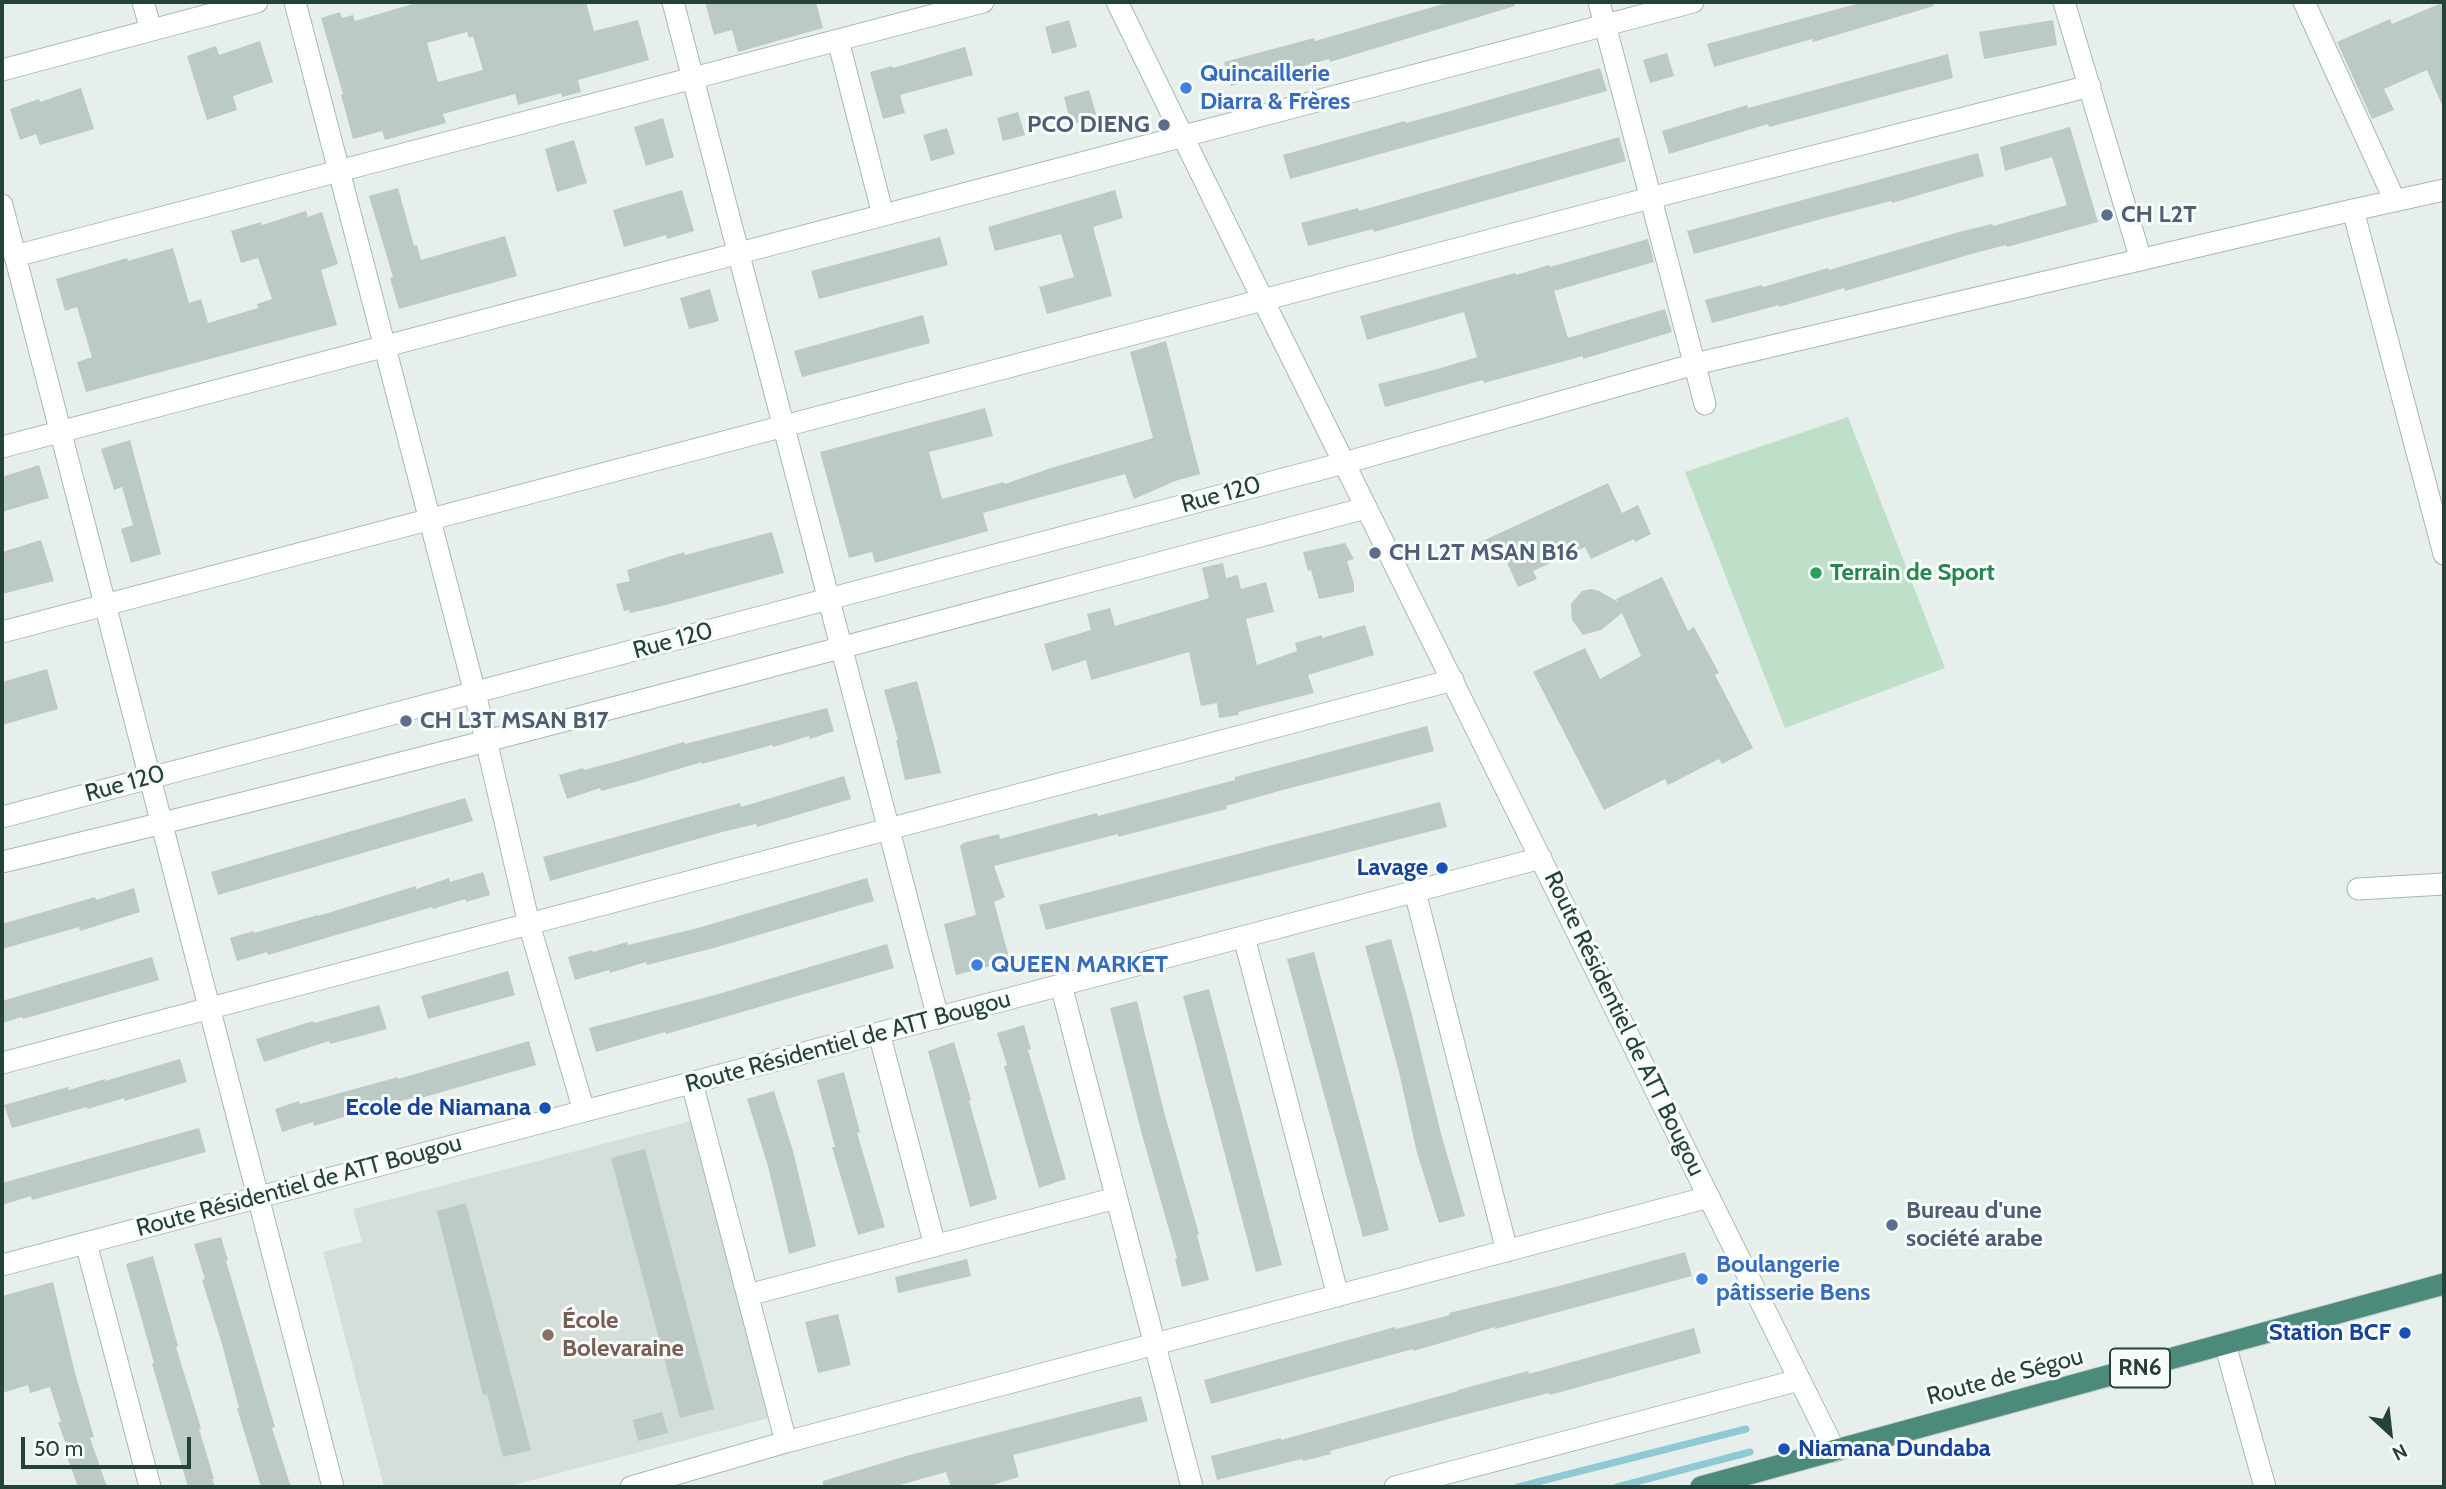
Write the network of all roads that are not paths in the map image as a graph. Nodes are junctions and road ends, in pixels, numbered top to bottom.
1 (143, 2) edge
2 (257, 2) edge
3 (295, 2) edge
4 (673, 2) edge
5 (983, 2) edge
6 (1117, 2) edge
7 (1598, 2) edge
8 (1693, 2) edge
9 (2064, 2) edge
10 (2304, 2) edge
11 (1605, 25) junction
12 (151, 30) junction
13 (838, 40) junction
14 (2, 70) edge
15 (693, 79) junction
16 (2091, 86) junction
17 (1182, 136) junction
18 (339, 172) junction
19 (2444, 190) edge
20 (1650, 198) junction
21 (2395, 201) junction
22 (2, 205) edge
23 (2353, 210) junction
24 (883, 215) junction
25 (738, 253) junction
26 (15, 256) junction
27 (2141, 260) junction
28 (1263, 300) junction
29 (385, 347) junction
30 (1695, 364) junction
31 (1705, 404) dead end
32 (783, 427) junction
33 (60, 431) junction
34 (2, 447) edge
35 (1344, 463) junction
36 (1366, 508) junction
37 (429, 520) junction
38 (2443, 545) edge
39 (829, 599) junction
40 (104, 604) junction
41 (2, 632) edge
42 (842, 646) junction
43 (1453, 680) junction
44 (475, 693) junction
45 (485, 740) junction
46 (150, 777) junction
47 (2, 817) edge
48 (163, 824) junction
49 (889, 829) junction
50 (1541, 858) junction
51 (2, 862) edge
52 (2444, 884) edge
53 (2358, 889) dead end
54 (1415, 892) junction
55 (528, 923) junction
56 (1244, 937) junction
57 (1061, 985) junction
58 (209, 1007) junction
59 (938, 1018) junction
60 (879, 1033) junction
61 (2, 1063) edge
62 (692, 1083) junction
63 (584, 1111) junction
64 (258, 1196) junction
65 (1709, 1197) junction
66 (1116, 1198) junction
67 (86, 1242) junction
68 (935, 1245) junction
69 (1507, 1251) junction
70 (2, 1265) edge
71 (2444, 1284) edge
72 (748, 1295) junction
73 (1338, 1296) junction
74 (1155, 1344) junction
75 (2225, 1345) junction
76 (1799, 1380) junction
77 (786, 1442) junction
78 (1835, 1451) junction
79 (150, 1487) edge
80 (333, 1487) edge
81 (631, 1487) edge
82 (1192, 1487) edge
83 (1395, 1487) edge
84 (1701, 1487) edge
85 (2264, 1487) edge

1 - 12 street
2 - 12 street
3 - 18 street
4 - 15 street
5 - 13 street
6 - 17 street
7 - 11 street
8 - 11 street
9 - 16 street
10 - 21 street
11 - 17 street
11 - 20 street
12 - 14 street
13 - 15 street
13 - 24 street
15 - 18 street
15 - 25 street
16 - 20 street
16 - 27 street
17 - 24 street
17 - 28 street
18 - 26 street
18 - 29 street
19 - 21 street, Rue 120
20 - 28 street
20 - 30 street
21 - 23 street, Rue 120
22 - 26 street
23 - 27 street, Rue 120
23 - 38 street
24 - 25 street
25 - 29 street
25 - 32 street
26 - 33 street
27 - 30 street, Rue 120
28 - 32 street
28 - 35 street
29 - 33 street
29 - 37 street
30 - 31 street
30 - 35 street, Rue 120
32 - 37 street
32 - 39 street
33 - 34 street
33 - 40 street
35 - 36 street
35 - 39 street, Rue 120
36 - 42 street
36 - 43 street
37 - 40 street
37 - 44 street
39 - 42 street
39 - 44 street, Rue 120
40 - 41 street
40 - 46 street
42 - 45 street
42 - 49 street
43 - 49 street
43 - 50 street
44 - 45 street
44 - 46 street, Rue 120
45 - 48 street
45 - 55 street
46 - 47 street, Rue 120
46 - 48 street
48 - 51 street
48 - 58 street
49 - 55 street
49 - 59 street
50 - 54 street, Route Résidentiel de ATT Bougou
50 - 65 street, Route Résidentiel de ATT Bougou
52 - 53 street
54 - 56 street, Route Résidentiel de ATT Bougou
54 - 69 street
55 - 58 street
55 - 63 street
56 - 57 street, Route Résidentiel de ATT Bougou
56 - 73 street
57 - 59 street, Route Résidentiel de ATT Bougou
57 - 66 street
58 - 61 street
58 - 64 street
59 - 60 street, Route Résidentiel de ATT Bougou
60 - 62 street, Route Résidentiel de ATT Bougou
60 - 68 street
62 - 63 street, Route Résidentiel de ATT Bougou
62 - 72 street
63 - 64 street, Route Résidentiel de ATT Bougou
64 - 67 street, Route Résidentiel de ATT Bougou
64 - 80 street
65 - 69 street
65 - 76 street, Route Résidentiel de ATT Bougou
66 - 68 street
66 - 74 street
67 - 70 street, Route Résidentiel de ATT Bougou
67 - 79 street
68 - 72 street
69 - 73 street
71 - 75 highway, Route de Ségou / RN6
72 - 77 street
73 - 74 street
74 - 77 street
74 - 82 street
75 - 78 highway, Route de Ségou / RN6
75 - 85 street
76 - 78 street, Route Résidentiel de ATT Bougou
76 - 83 street
77 - 81 street
78 - 84 highway, Route de Ségou / RN6

